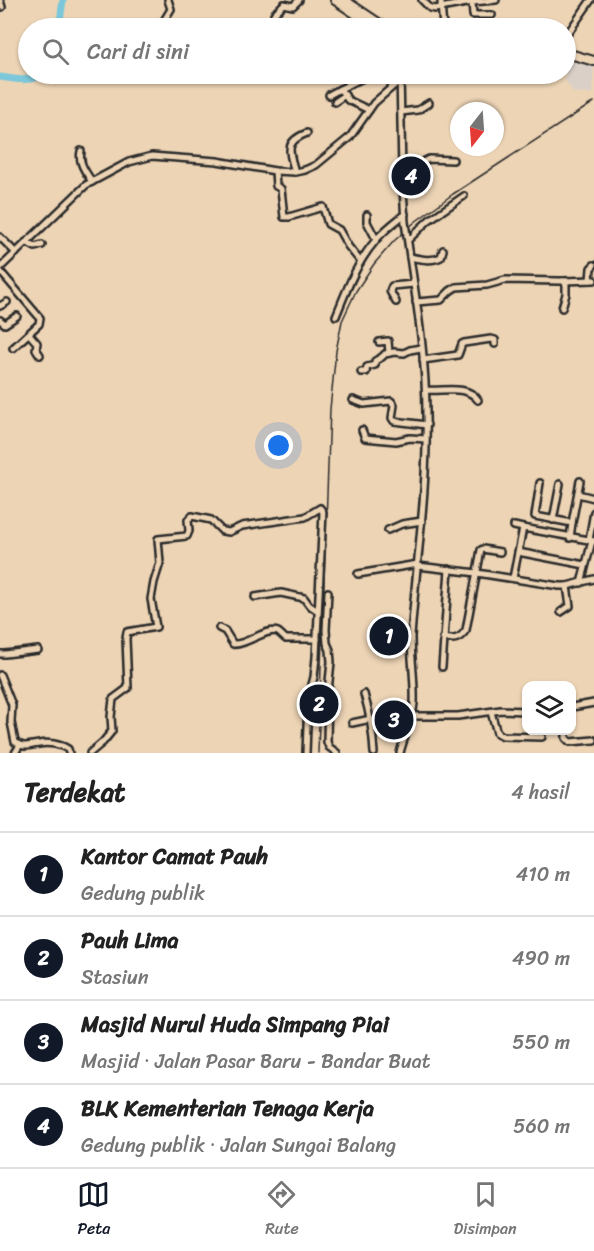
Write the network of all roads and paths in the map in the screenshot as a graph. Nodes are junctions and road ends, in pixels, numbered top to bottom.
1 (168, 0) edge
2 (299, 0) edge
3 (335, 0) edge
4 (344, 0) edge
5 (422, 0) edge
6 (496, 0) edge
7 (591, 0) edge
8 (472, 1) edge
9 (442, 6) junction
10 (274, 14) dead end
11 (492, 15) dead end
12 (166, 18) edge
13 (362, 18) edge
14 (371, 18) edge
15 (443, 18) edge
16 (576, 22) edge
17 (576, 53) edge
18 (576, 55) edge
19 (594, 56) edge
20 (594, 61) edge
21 (350, 84) edge
22 (392, 84) edge
23 (400, 84) edge
24 (340, 89) junction
25 (329, 95) dead end
26 (345, 95) junction
27 (335, 102) dead end
28 (429, 103) dead end
29 (369, 110) junction
30 (401, 112) junction
31 (307, 133) dead end
32 (81, 151) dead end
33 (453, 160) dead end
34 (275, 171) junction
35 (295, 171) junction
36 (402, 172) junction
37 (92, 182) junction
38 (464, 196) dead end
39 (405, 214) junction
40 (367, 215) dead end
41 (0, 237) edge
42 (407, 238) junction
43 (376, 239) junction
44 (26, 242) junction
45 (42, 245) dead end
46 (443, 250) dead end
47 (16, 253) junction
48 (410, 257) junction
49 (360, 261) junction
50 (594, 265) edge
51 (0, 269) edge
52 (592, 280) edge
53 (563, 281) junction
54 (414, 284) junction
55 (7, 302) dead end
56 (396, 302) dead end
57 (416, 302) junction
58 (0, 306) edge
59 (562, 308) dead end
60 (17, 316) dead end
61 (336, 316) dead end
62 (0, 320) edge
63 (29, 334) junction
64 (379, 342) dead end
65 (495, 344) dead end
66 (13, 348) dead end
67 (421, 348) junction
68 (389, 352) junction
69 (40, 355) dead end
70 (423, 360) junction
71 (361, 372) dead end
72 (426, 390) junction
73 (353, 400) dead end
74 (478, 400) dead end
75 (426, 425) junction
76 (362, 430) dead end
77 (426, 439) junction
78 (580, 482) dead end
79 (540, 483) dead end
80 (560, 484) dead end
81 (578, 494) junction
82 (594, 498) edge
83 (594, 512) edge
84 (535, 516) junction
85 (553, 520) junction
86 (422, 521) junction
87 (572, 524) junction
88 (514, 526) dead end
89 (523, 528) junction
90 (532, 529) junction
91 (388, 530) dead end
92 (570, 538) junction
93 (592, 541) edge
94 (500, 552) dead end
95 (518, 552) junction
96 (418, 565) junction
97 (585, 565) junction
98 (449, 569) junction
99 (477, 573) junction
100 (357, 574) dead end
101 (513, 578) junction
102 (594, 579) edge
103 (581, 583) junction
104 (567, 586) junction
105 (328, 592) dead end
106 (255, 597) dead end
107 (318, 611) junction
108 (561, 612) dead end
109 (219, 628) dead end
110 (444, 638) junction
111 (317, 639) junction
112 (38, 650) dead end
113 (0, 654) edge
114 (442, 667) dead end
115 (0, 675) edge
116 (364, 694) dead end
117 (594, 704) edge
118 (576, 706) edge
119 (522, 711) edge
120 (491, 712) junction
121 (412, 716) junction
122 (371, 719) junction
123 (352, 723) dead end
124 (567, 735) edge
125 (542, 737) dead end
126 (594, 740) edge
127 (20, 745) junction
128 (15, 753) edge
129 (69, 753) edge
130 (90, 753) edge
131 (306, 753) edge
132 (337, 753) edge
133 (374, 753) edge
134 (400, 753) edge

1 - 12 street
2 - 10 street
3 - 13 highway
4 - 14 highway
5 - 9 street
6 - 8 street
7 - 16 street
8 - 9 street
8 - 11 street
9 - 15 street
17 - 19 highway
18 - 20 highway
21 - 24 street
22 - 29 street
23 - 30 street
24 - 25 street
24 - 26 street
26 - 27 street
26 - 29 street
28 - 30 street
29 - 35 street
30 - 36 street
31 - 35 street
32 - 37 street
33 - 36 street
34 - 35 street
34 - 37 street
34 - 49 street
36 - 39 street
37 - 44 street
38 - 42 street
39 - 42 street, bridge
39 - 43 street
40 - 43 street
41 - 47 street
42 - 48 street
43 - 49 street
44 - 45 street
44 - 47 street
46 - 48 street
47 - 51 street
48 - 54 street
49 - 61 street
50 - 52 street
51 - 63 street
52 - 53 street
53 - 57 street
53 - 59 street
54 - 56 street
54 - 57 street
55 - 58 street
57 - 67 street
60 - 62 street
63 - 66 street
63 - 69 street
64 - 68 street
65 - 70 street
67 - 68 street
67 - 70 street
68 - 71 street
70 - 72 street
72 - 74 street
72 - 75 street
73 - 75 street
75 - 77 street
76 - 77 street
77 - 86 street
78 - 81 street
79 - 84 street
80 - 85 street
81 - 82 street
81 - 87 street
83 - 93 street
84 - 85 street
84 - 90 street
85 - 87 street
86 - 91 street
86 - 96 street
87 - 92 street
88 - 89 street
89 - 90 street
89 - 95 street
90 - 92 street
92 - 93 street
93 - 97 street
94 - 99 street
95 - 97 street
95 - 101 street
96 - 98 street
96 - 100 street
96 - 121 street
97 - 103 street
98 - 99 street
98 - 110 street
99 - 101 street
99 - 110 street
101 - 104 street
102 - 103 street
103 - 104 street
104 - 108 street
105 - 132 street
106 - 107 street
107 - 111 street
107 - 130 street
109 - 111 street
110 - 114 street
111 - 131 street
112 - 113 street
115 - 127 street
116 - 122 street
117 - 118 street
119 - 120 street
120 - 121 street
120 - 125 street
121 - 134 street
122 - 123 street
122 - 133 street
124 - 126 street
127 - 128 street
127 - 129 street

